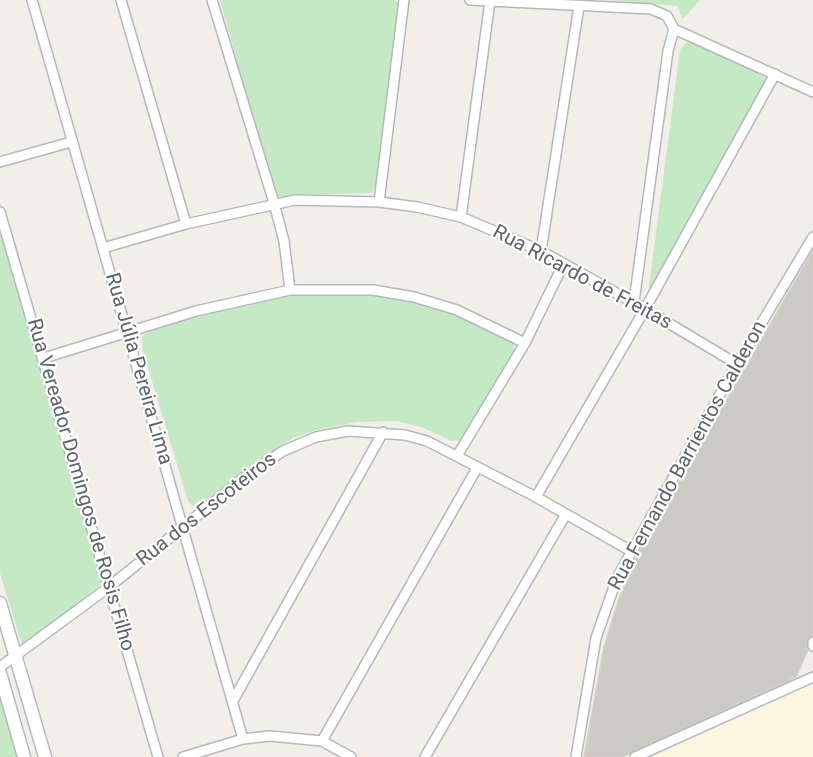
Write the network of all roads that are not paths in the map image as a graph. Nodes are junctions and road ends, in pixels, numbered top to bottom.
1 (32, 0) edge
2 (121, 0) edge
3 (212, 0) edge
4 (404, 0) edge
5 (470, 0) edge
6 (490, 1) edge
7 (579, 6) junction
8 (674, 28) junction
9 (776, 74) junction
10 (813, 92) edge
11 (71, 142) junction
12 (0, 162) edge
13 (379, 202) junction
14 (274, 203) junction
15 (0, 212) edge
16 (461, 217) junction
17 (186, 224) junction
18 (813, 237) edge
19 (103, 248) junction
20 (541, 251) junction
21 (563, 265) junction
22 (290, 290) junction
23 (634, 302) junction
24 (645, 309) junction
25 (127, 333) junction
26 (525, 343) junction
27 (44, 358) junction
28 (737, 364) junction
29 (383, 432) junction
30 (457, 456) junction
31 (477, 468) junction
32 (536, 497) junction
33 (566, 514) junction
34 (184, 527) junction
35 (631, 551) junction
36 (109, 587) junction
37 (0, 603) edge
38 (15, 655) junction
39 (0, 667) edge
40 (0, 673) edge
41 (813, 677) edge
42 (234, 699) junction
43 (243, 739) junction
44 (322, 741) junction
45 (24, 757) edge
46 (45, 757) edge
47 (158, 757) edge
48 (183, 757) edge
49 (351, 757) edge
50 (425, 757) edge
51 (576, 757) edge
52 (635, 757) edge

1 - 11 street, Rua Júlia Pereira Lima
2 - 17 street
3 - 14 street
4 - 13 street
5 - 6 street
6 - 7 street
6 - 16 street
7 - 8 street
7 - 20 street
8 - 9 street
8 - 23 street
9 - 10 street
9 - 24 street
11 - 12 street
11 - 19 street, Rua Júlia Pereira Lima
13 - 14 street, Rua Ricardo de Freitas
13 - 16 street, Rua Ricardo de Freitas
14 - 17 street, Rua Ricardo de Freitas
14 - 22 street
15 - 27 street, Rua Vereador Domingos de Rosis Filho
16 - 20 street, Rua Ricardo de Freitas
17 - 19 street, Rua Ricardo de Freitas
18 - 28 street, Rua Fernando Barrientos Calderon
19 - 25 street, Rua Júlia Pereira Lima
20 - 21 street, Rua Ricardo de Freitas
21 - 23 street, Rua Ricardo de Freitas
21 - 26 street
22 - 25 street
22 - 26 street
23 - 24 street, Rua Ricardo de Freitas
24 - 28 street, Rua Ricardo de Freitas
24 - 32 street
25 - 27 street
25 - 34 street, Rua Júlia Pereira Lima
26 - 30 street
27 - 36 street, Rua Vereador Domingos de Rosis Filho
28 - 35 street, Rua Fernando Barrientos Calderon
29 - 30 street, Rua dos Escoteiros
29 - 34 street, Rua dos Escoteiros
29 - 42 street
30 - 31 street, Rua dos Escoteiros
31 - 32 street, Rua dos Escoteiros
31 - 44 street
32 - 33 street, Rua dos Escoteiros
33 - 35 street, Rua dos Escoteiros
33 - 50 street
34 - 36 street, Rua dos Escoteiros
34 - 42 street, Rua Júlia Pereira Lima
35 - 51 street, Rua Fernando Barrientos Calderon
36 - 38 street, Rua dos Escoteiros
36 - 47 street, Rua Vereador Domingos de Rosis Filho
37 - 38 street
38 - 39 street, Rua dos Escoteiros
38 - 46 street
40 - 45 street
41 - 52 street
42 - 43 street, Rua Júlia Pereira Lima
43 - 44 street
43 - 48 street
44 - 49 street

